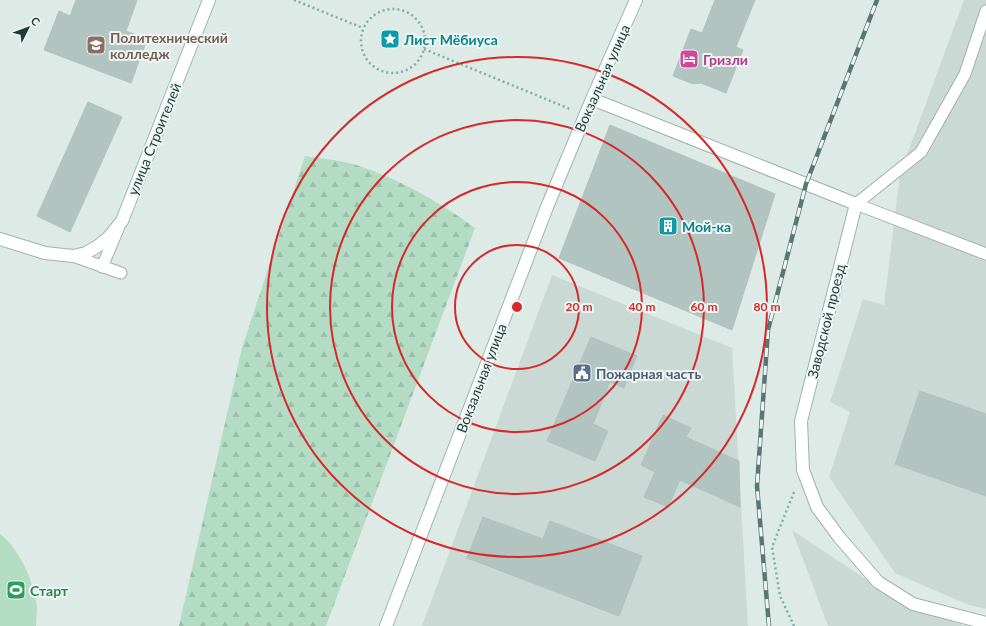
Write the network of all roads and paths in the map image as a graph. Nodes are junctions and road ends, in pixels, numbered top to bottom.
1 (209, 0) edge
2 (294, 0) edge
3 (636, 0) edge
4 (986, 11) edge
5 (363, 28) junction
6 (424, 49) junction
7 (592, 99) junction
8 (585, 115) junction
9 (856, 204) junction
10 (122, 221) junction
11 (0, 240) edge
12 (986, 254) edge
13 (73, 256) junction
14 (102, 267) junction
15 (121, 272) dead end
16 (803, 470) junction
17 (986, 623) edge
18 (386, 626) edge
19 (794, 626) edge

1 - 10 street, улица Строителей
2 - 5 path
3 - 7 street, Вокзальная улица
4 - 9 lane
5 - 6 path
5 - 6 path
6 - 8 path
7 - 8 street, Вокзальная улица
7 - 9 street
8 - 18 street, Вокзальная улица
9 - 12 lane
9 - 16 street, Заводской проезд
10 - 13 street, улица Строителей
10 - 14 lane
11 - 13 street
13 - 14 lane
14 - 15 lane
16 - 17 street, Заводской проезд
16 - 19 path

